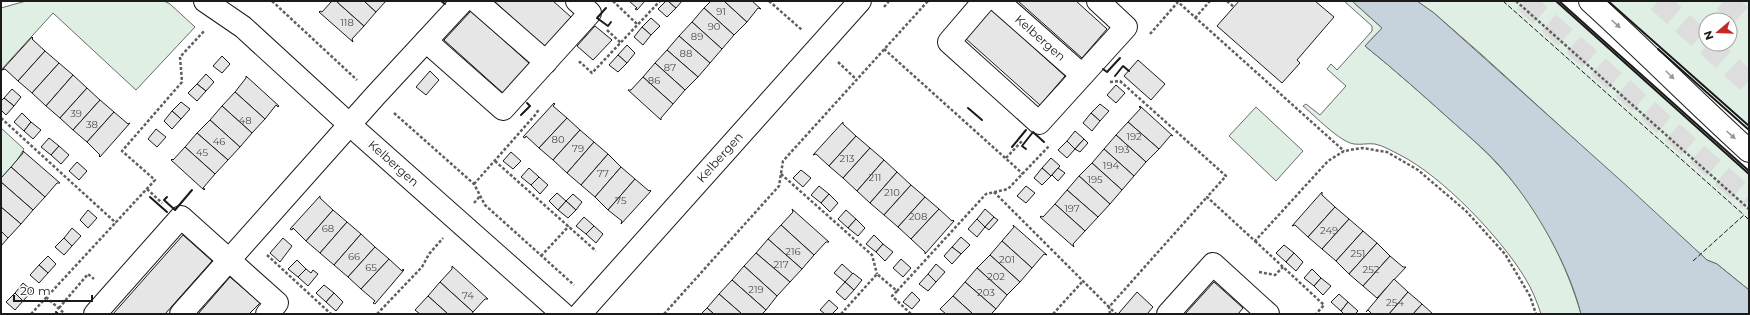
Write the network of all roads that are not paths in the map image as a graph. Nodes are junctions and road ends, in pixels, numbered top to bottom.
1 (463, 1) edge
2 (476, 1) edge
3 (577, 1) edge
4 (860, 1) edge
5 (984, 1) edge
6 (998, 1) edge
7 (1098, 1) edge
8 (1590, 1) edge
9 (213, 6) edge
10 (426, 41) junction
11 (546, 62) junction
12 (1082, 75) junction
13 (350, 124) junction
14 (1749, 151) edge
15 (229, 260) junction
16 (586, 307) edge
17 (1260, 311) edge
18 (95, 314) edge
19 (180, 314) edge
20 (267, 314) edge
21 (563, 314) edge
22 (1168, 314) edge

1 - 10 main road
2 - 11 main road
3 - 11 main road
4 - 16 main road, Kelbergen
5 - 12 main road
6 - 12 main road, Kelbergen
7 - 12 main road
8 -> 14 main road
9 - 13 main road, Kelbergen
10 - 11 main road
10 - 13 main road
13 - 15 main road
13 - 21 main road, Kelbergen
15 - 18 main road
15 - 19 main road
15 - 20 main road
17 - 22 main road

